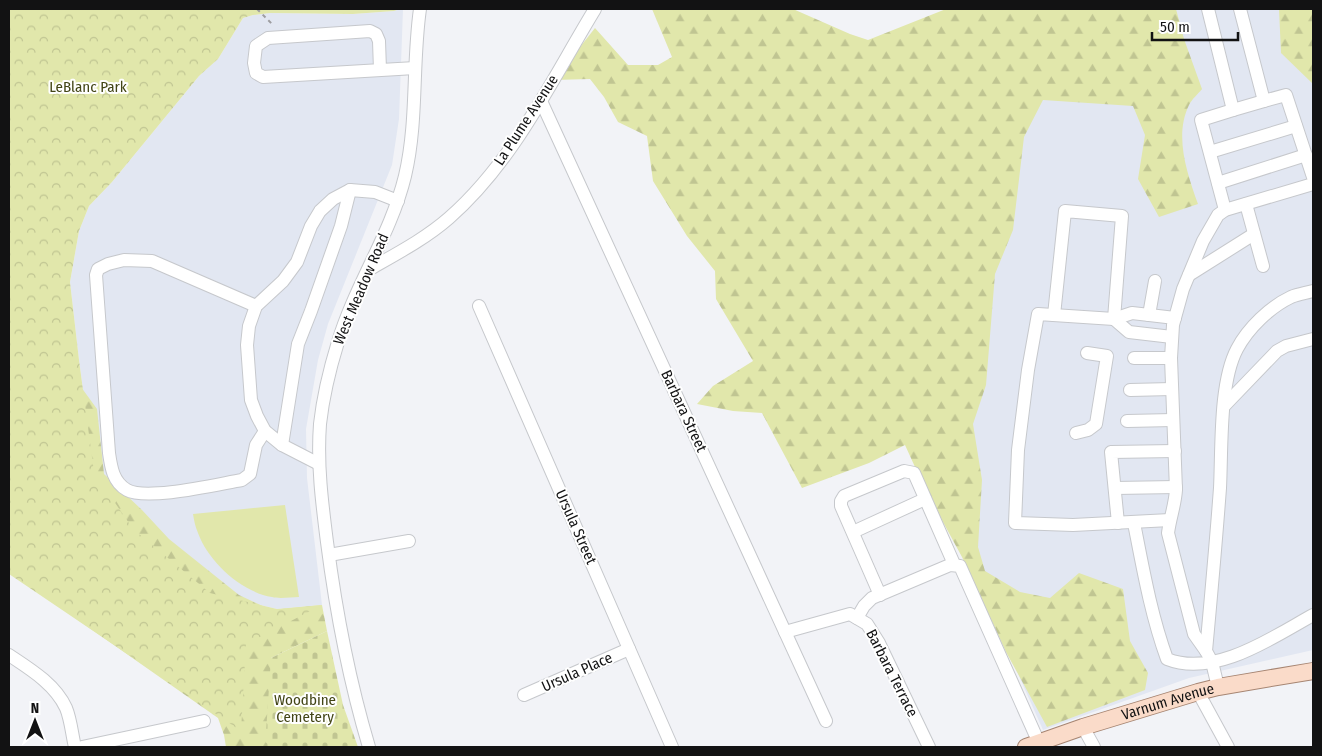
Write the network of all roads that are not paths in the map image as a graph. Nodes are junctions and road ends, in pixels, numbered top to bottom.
1 (420, 9) edge
2 (595, 9) edge
3 (1208, 9) edge
4 (1240, 9) edge
5 (415, 68) junction
6 (380, 70) junction
7 (541, 101) junction
8 (1264, 101) junction
9 (1233, 110) junction
10 (1296, 126) junction
11 (1210, 152) junction
12 (1306, 155) junction
13 (1313, 177) edge
14 (1218, 184) junction
15 (1313, 184) edge
16 (350, 190) junction
17 (398, 201) junction
18 (1246, 204) junction
19 (1225, 210) junction
20 (1254, 234) junction
21 (1263, 266) dead end
22 (368, 270) junction
23 (1189, 275) junction
24 (1155, 281) dead end
25 (1313, 291) edge
26 (256, 306) junction
27 (479, 306) dead end
28 (1054, 315) junction
29 (1149, 315) junction
30 (1174, 318) junction
31 (1114, 319) junction
32 (1172, 336) junction
33 (1313, 339) edge
34 (1087, 354) dead end
35 (1134, 358) dead end
36 (1171, 358) junction
37 (1172, 389) junction
38 (1130, 390) dead end
39 (1225, 405) junction
40 (1174, 420) junction
41 (1127, 421) dead end
42 (265, 431) junction
43 (1076, 433) dead end
44 (282, 445) junction
45 (1174, 450) junction
46 (319, 464) junction
47 (1176, 487) junction
48 (1115, 488) junction
49 (925, 500) junction
50 (1170, 520) junction
51 (1118, 523) junction
52 (1134, 523) junction
53 (852, 532) junction
54 (408, 540) dead end
55 (328, 555) junction
56 (954, 564) junction
57 (880, 595) junction
58 (1313, 615) edge
59 (857, 618) junction
60 (785, 632) junction
61 (629, 649) junction
62 (9, 655) edge
63 (1209, 656) junction
64 (1313, 671) edge
65 (1218, 687) junction
66 (1198, 692) junction
67 (524, 695) dead end
68 (204, 721) dead end
69 (826, 721) dead end
70 (1083, 728) junction
71 (1033, 745) edge
72 (75, 747) edge
73 (82, 747) edge
74 (369, 747) edge
75 (672, 747) edge
76 (929, 747) edge
77 (1094, 747) edge
78 (1228, 747) edge

1 - 5 street, West Meadow Road
2 - 7 street, La Plume Avenue
3 - 9 street
4 - 8 street
5 - 6 street
5 - 17 street, West Meadow Road
6 - 6 street
7 - 22 street, La Plume Avenue
7 - 60 street, Barbara Street
8 - 9 street
8 - 10 street
9 - 11 street
10 - 11 street
10 - 12 street
11 - 14 street
12 - 13 street
12 - 14 street
14 - 19 street
15 - 18 street
16 - 17 street
16 - 26 street
16 - 44 street
17 - 22 street, West Meadow Road
18 - 19 street
18 - 20 street
19 - 23 street
20 - 21 street
20 - 23 street
22 - 46 street, West Meadow Road
23 - 30 street
24 - 29 street
25 - 39 street
26 - 42 street
26 - 42 street
27 - 61 street, Ursula Street
28 - 31 street
28 - 31 street
28 - 51 street
29 - 30 street
29 - 31 street
30 - 32 street
31 - 32 street
32 - 36 street
33 - 39 street
34 - 43 street
35 - 36 street
36 - 37 street
37 - 38 street
37 - 40 street
39 - 63 street
40 - 41 street
40 - 45 street
42 - 44 street
44 - 46 street
45 - 47 street
45 - 48 street
46 - 55 street, West Meadow Road
47 - 48 street
47 - 50 street
48 - 51 street
49 - 53 street
49 - 53 street
49 - 56 street
50 - 52 street
50 - 63 street
51 - 52 street
52 - 63 street
53 - 57 street
54 - 55 street
55 - 74 street, West Meadow Road
56 - 57 street
56 - 71 street
57 - 59 street
58 - 63 street
59 - 60 street, Barbara Terrace
59 - 76 street, Barbara Terrace
60 - 69 street, Barbara Street
61 - 67 street, Ursula Place
61 - 75 street, Ursula Street
62 - 72 street
63 - 65 street
64 - 65 main road, Varnum Avenue
65 - 66 main road, Varnum Avenue
66 - 70 main road, Varnum Avenue
66 - 78 street
68 - 73 street
70 - 71 main road, Varnum Avenue
70 - 77 street

